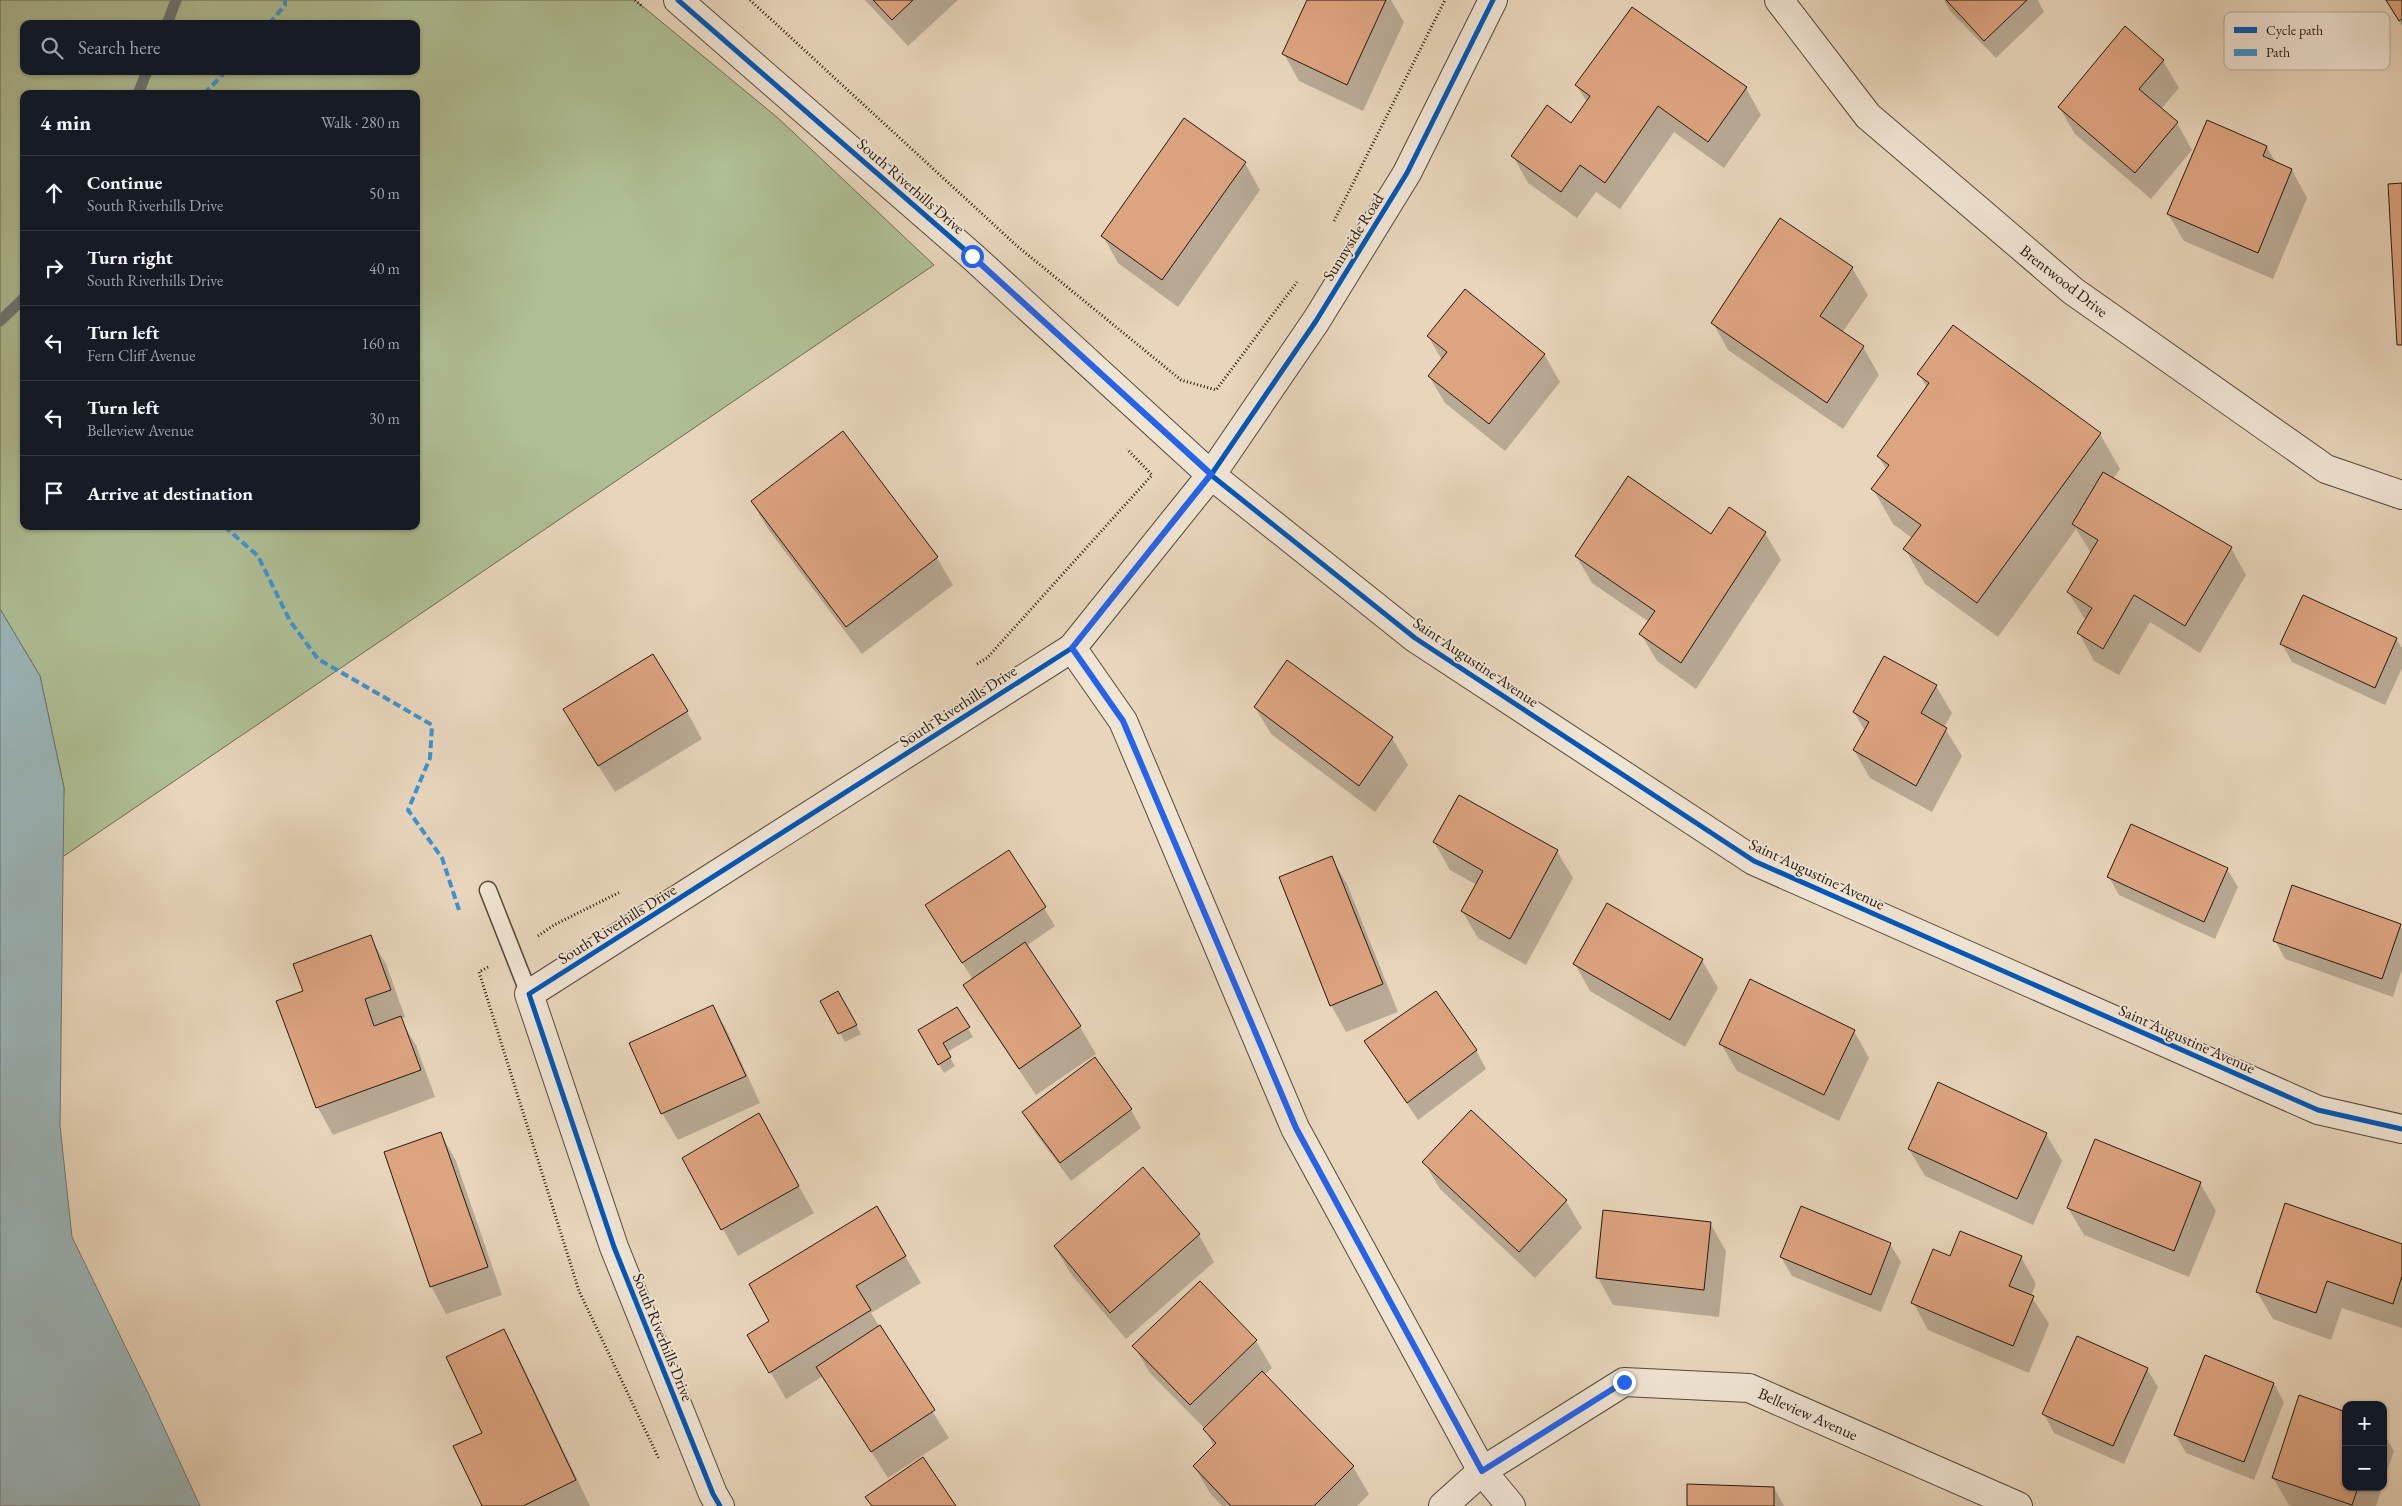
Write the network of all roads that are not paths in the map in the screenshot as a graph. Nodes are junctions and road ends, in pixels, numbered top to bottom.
1 (678, 0) edge
2 (1493, 0) edge
3 (1779, 0) edge
4 (1211, 474) junction
5 (2402, 495) edge
6 (1072, 648) junction
7 (488, 890) dead end
8 (529, 994) junction
9 (2402, 1129) edge
10 (1482, 1471) junction
11 (720, 1506) edge
12 (1443, 1506) edge
13 (1511, 1506) edge
14 (2018, 1506) edge

1 - 4 street, South Riverhills Drive
2 - 4 street, Sunnyside Road
3 - 5 street, Brentwood Drive
4 - 6 street, South Riverhills Drive
4 - 9 street, Saint Augustine Avenue
6 - 8 street, South Riverhills Drive
6 - 10 street
7 - 8 lane
8 - 11 street, South Riverhills Drive
10 - 12 street, Belleview Avenue
10 - 13 street
10 - 14 street, Belleview Avenue

